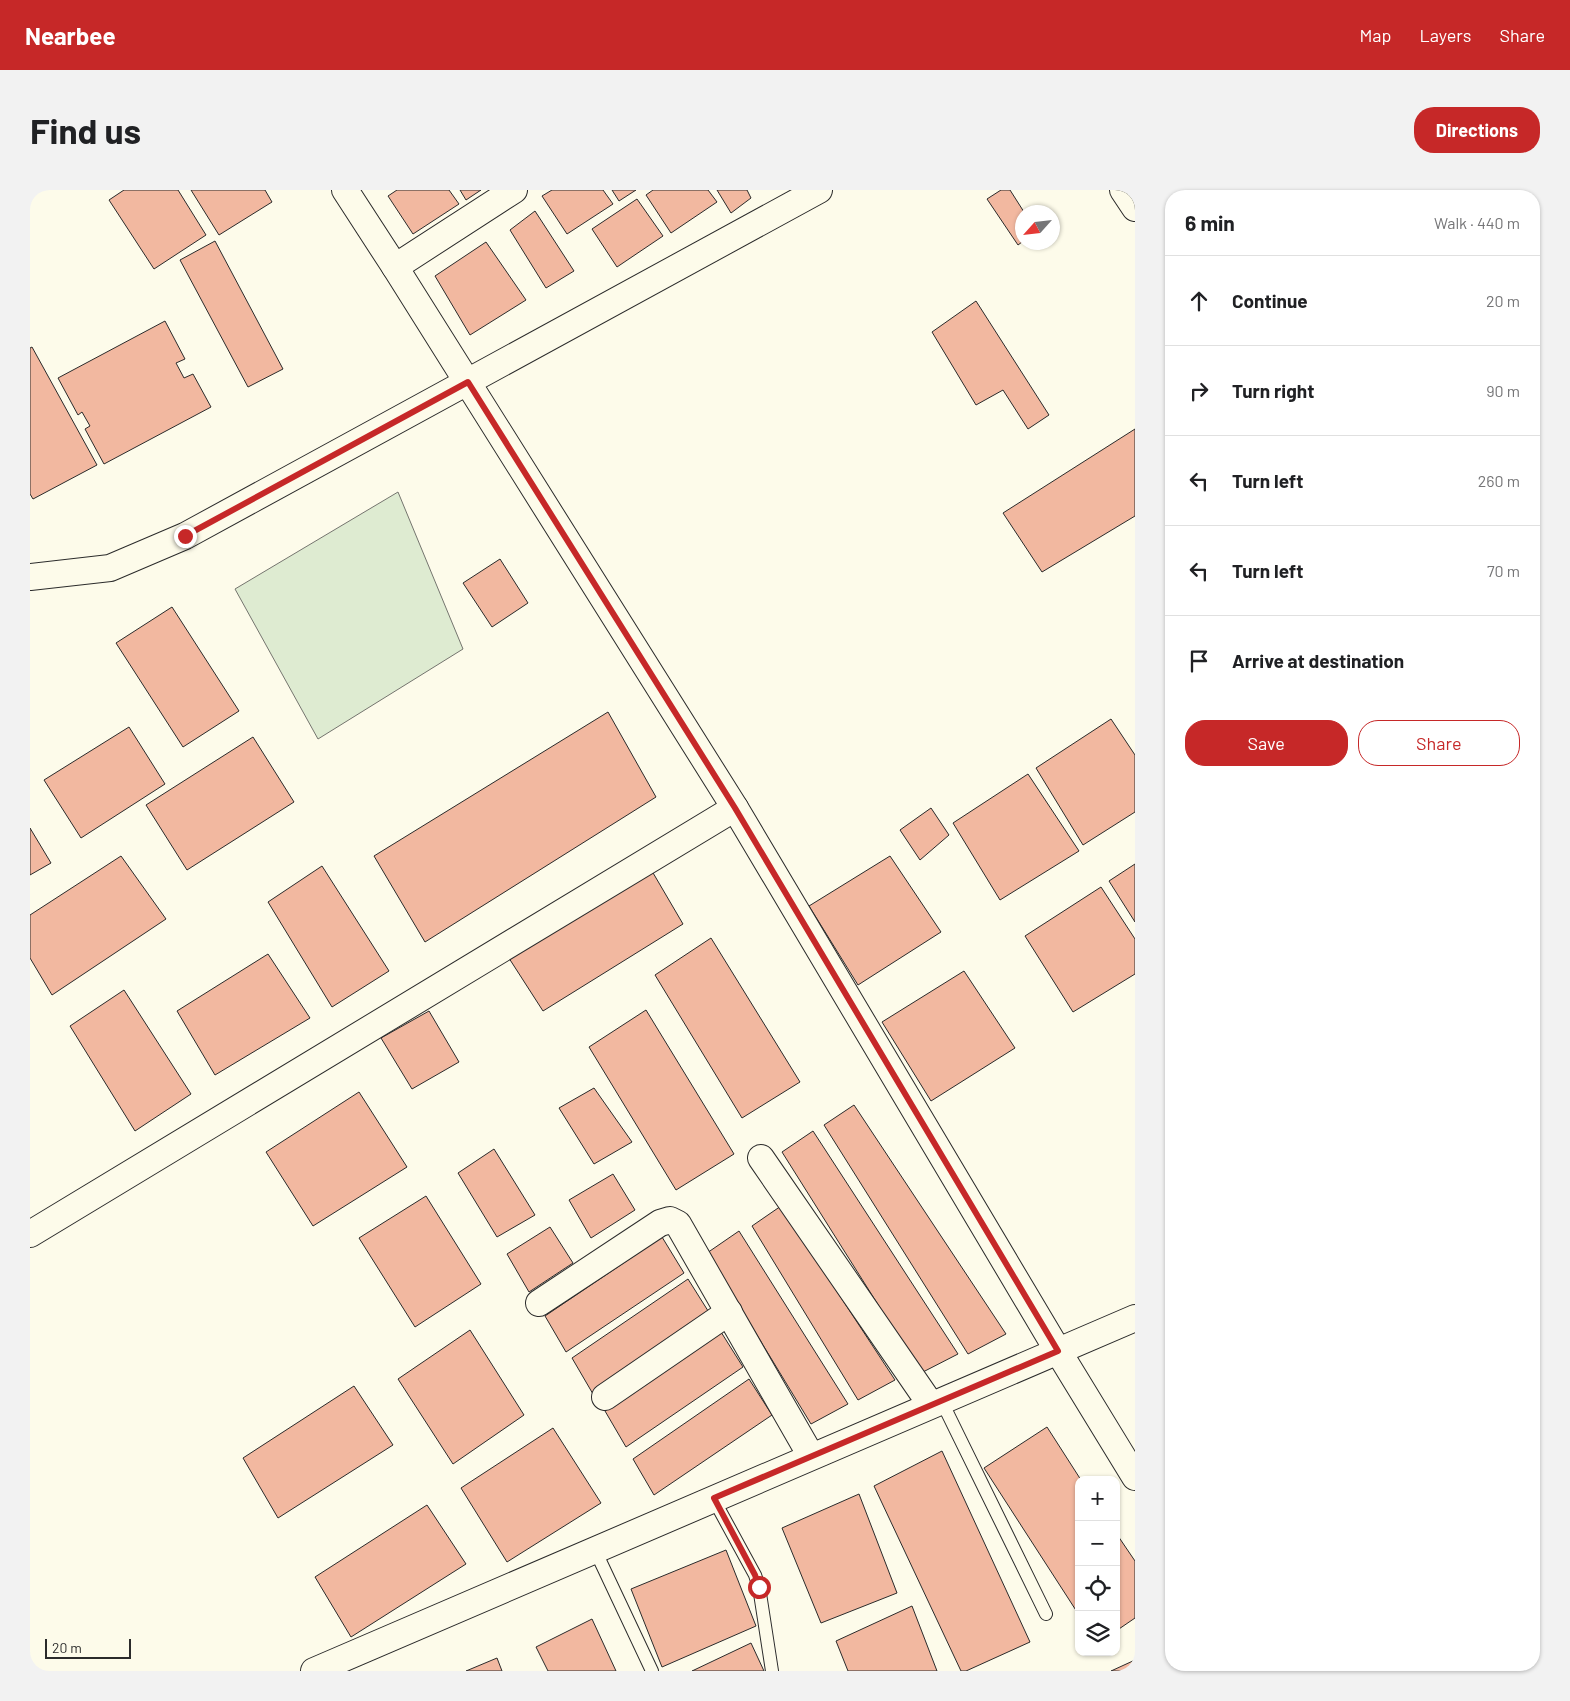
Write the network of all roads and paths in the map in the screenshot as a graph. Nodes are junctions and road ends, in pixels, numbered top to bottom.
1 (345, 190) edge
2 (514, 190) edge
3 (819, 190) edge
4 (1123, 190) edge
5 (1135, 208) edge
6 (395, 266) junction
7 (468, 382) junction
8 (30, 577) edge
9 (735, 808) junction
10 (761, 1158) dead end
11 (30, 1234) edge
12 (539, 1303) dead end
13 (729, 1312) junction
14 (1135, 1318) edge
15 (1058, 1351) junction
16 (605, 1397) dead end
17 (936, 1402) junction
18 (811, 1456) junction
19 (1135, 1477) edge
20 (714, 1498) junction
21 (596, 1550) junction
22 (1046, 1614) dead end
23 (314, 1671) edge
24 (652, 1671) edge
25 (772, 1671) edge

1 - 6 street
2 - 6 street
3 - 7 street
4 - 5 street
6 - 7 street
7 - 8 street
7 - 9 street
9 - 11 street
9 - 15 street
10 - 17 street
12 - 13 street
13 - 16 street
13 - 18 street
14 - 15 street
15 - 17 street
15 - 19 street
17 - 18 street
17 - 22 lane
18 - 20 street
20 - 21 street
20 - 25 lane
21 - 23 street
21 - 24 lane

